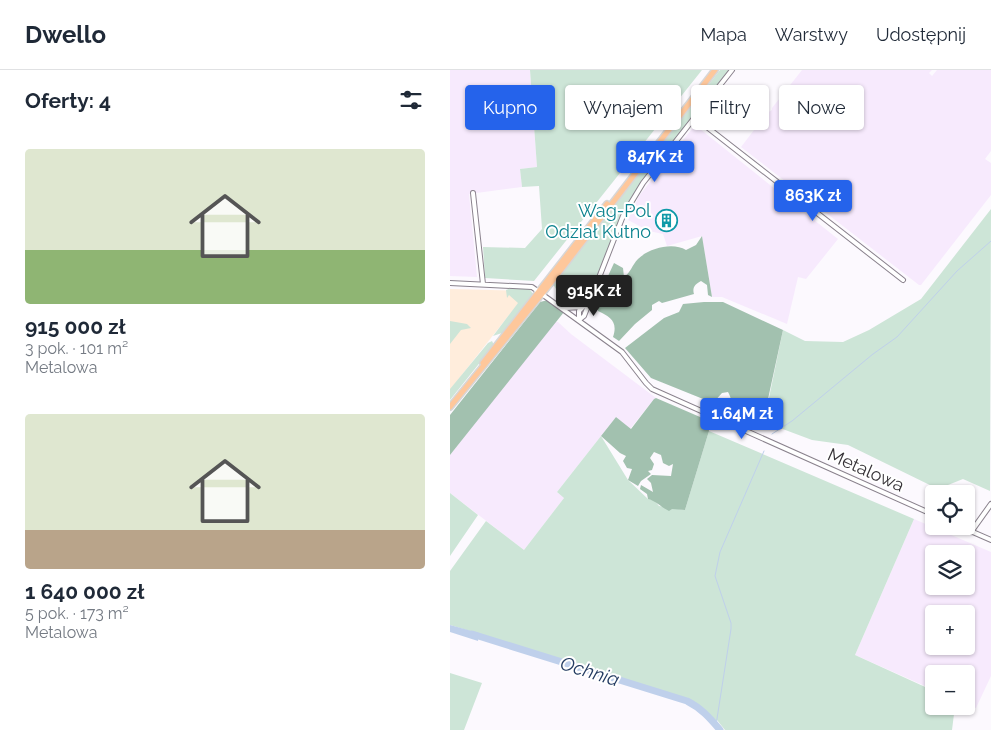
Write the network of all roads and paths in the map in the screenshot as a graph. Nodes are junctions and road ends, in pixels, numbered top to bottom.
1 (715, 70) edge
2 (732, 70) edge
3 (720, 85) edge
4 (691, 121) edge
5 (711, 130) edge
6 (473, 193) dead end
7 (903, 280) dead end
8 (450, 283) edge
9 (483, 284) junction
10 (541, 292) junction
11 (590, 300) junction
12 (563, 308) junction
13 (582, 308) junction
14 (579, 320) junction
15 (450, 407) edge
16 (991, 504) edge
17 (925, 511) edge
18 (975, 526) edge
19 (975, 534) edge
20 (991, 540) edge

1 - 10 main road
2 - 3 street
4 - 11 street
5 - 7 street
6 - 9 street
8 - 9 street
9 - 10 street
10 - 12 street, Metalowa
10 - 15 main road
11 - 13 street
11 - 14 street
12 - 13 street
12 - 14 street, Metalowa
13 - 14 street
14 - 17 street, Metalowa
16 - 18 street
19 - 20 street

